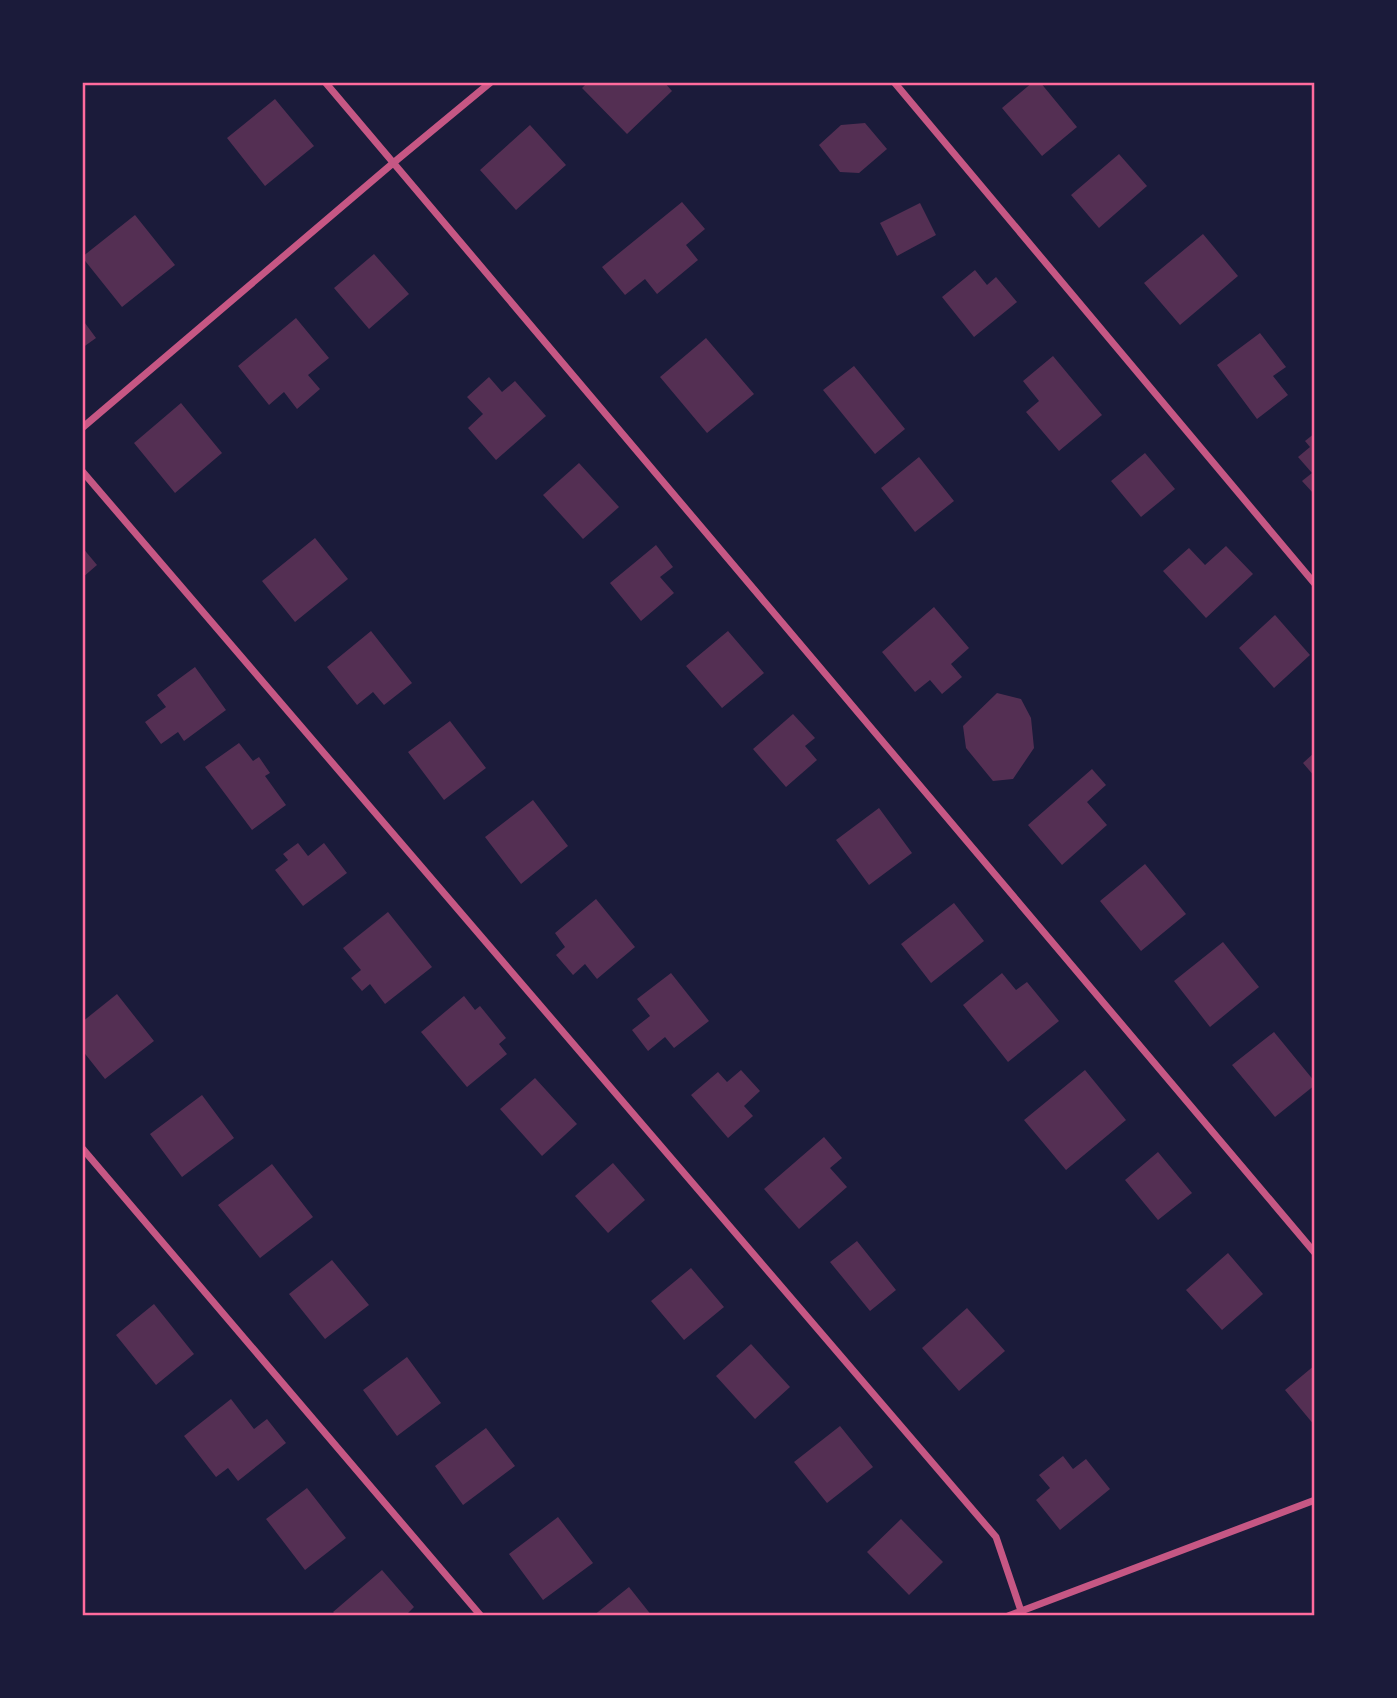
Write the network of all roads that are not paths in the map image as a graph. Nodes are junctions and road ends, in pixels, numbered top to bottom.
1 (325, 82) edge
2 (491, 82) edge
3 (894, 82) edge
4 (392, 164) junction
5 (82, 428) edge
6 (82, 471) edge
7 (1315, 584) edge
8 (82, 1148) edge
9 (1315, 1253) edge
10 (1315, 1500) edge
11 (1021, 1611) junction
12 (481, 1616) edge
13 (1008, 1616) edge

1 - 4 street
2 - 4 street
3 - 7 street
4 - 5 street
4 - 9 street
6 - 11 street
8 - 12 street
10 - 11 street
11 - 13 street

